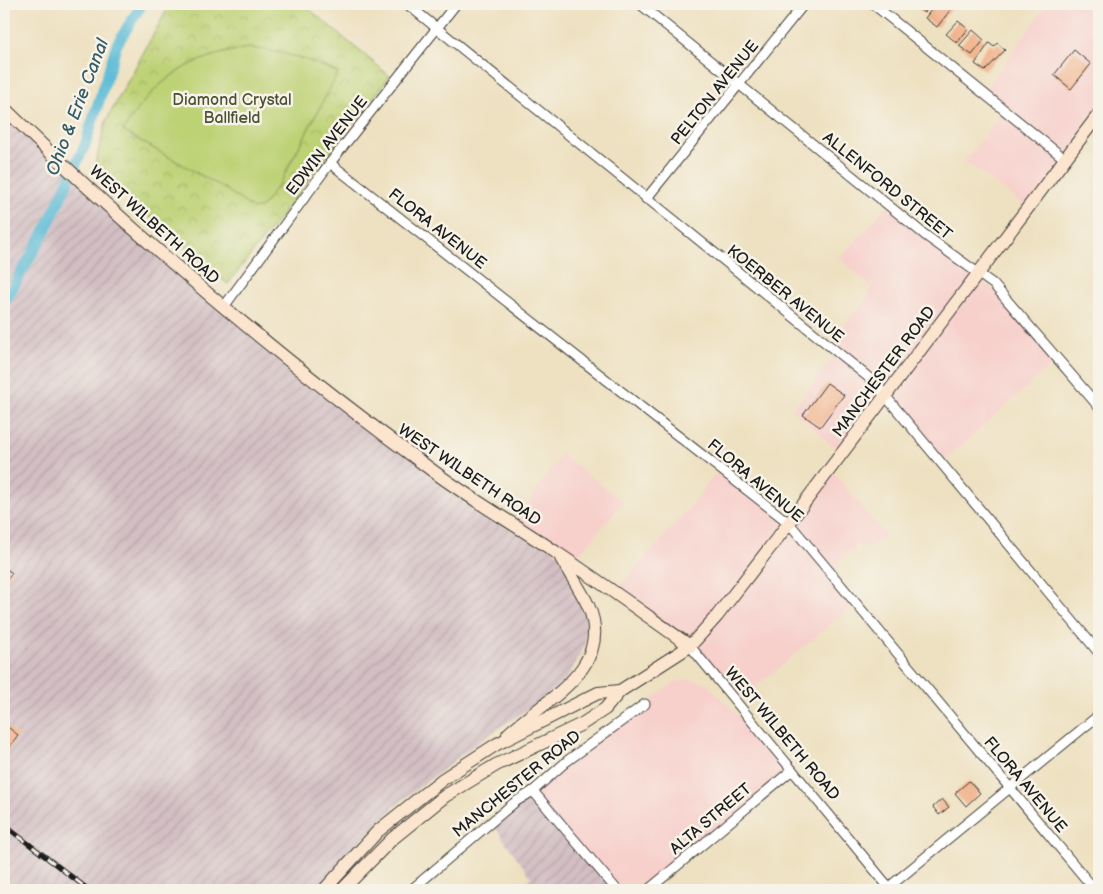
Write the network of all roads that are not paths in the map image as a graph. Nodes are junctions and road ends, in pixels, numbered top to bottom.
1 (407, 4) edge
2 (456, 4) edge
3 (640, 4) edge
4 (804, 4) edge
5 (873, 4) edge
6 (436, 28) junction
7 (740, 85) junction
8 (4, 108) edge
9 (1099, 114) edge
10 (1065, 159) junction
11 (330, 162) junction
12 (646, 199) junction
13 (978, 273) junction
14 (223, 308) junction
15 (885, 396) junction
16 (1099, 407) edge
17 (789, 523) junction
18 (559, 554) junction
19 (690, 646) junction
20 (1099, 653) edge
21 (620, 691) junction
22 (645, 704) dead end
23 (1099, 715) edge
24 (497, 744) junction
25 (792, 770) junction
26 (1011, 789) junction
27 (533, 791) junction
28 (890, 889) edge
29 (324, 890) edge
30 (342, 890) edge
31 (411, 890) edge
32 (617, 890) edge
33 (648, 890) edge
34 (1095, 890) edge

1 - 6 street, KOERBER AVENUE
2 - 6 street, EDWIN AVENUE
3 - 7 street, ALLENFORD STREET
4 - 7 street, PELTON AVENUE
5 - 10 street
6 - 11 street, EDWIN AVENUE
6 - 12 street, KOERBER AVENUE
7 - 12 street, PELTON AVENUE
7 - 13 street, ALLENFORD STREET
8 - 14 main road, WEST WILBETH ROAD
9 - 10 main road, MANCHESTER ROAD
10 - 13 main road, MANCHESTER ROAD
11 - 14 street, EDWIN AVENUE
11 - 17 street, FLORA AVENUE
12 - 15 street, KOERBER AVENUE
13 - 15 main road, MANCHESTER ROAD
13 - 16 street, ALLENFORD STREET
14 - 18 main road, WEST WILBETH ROAD
15 - 17 main road, MANCHESTER ROAD
15 - 20 street, KOERBER AVENUE
17 - 19 main road, MANCHESTER ROAD
17 - 26 street, FLORA AVENUE
18 - 19 main road, WEST WILBETH ROAD
18 - 24 main road
19 - 21 main road, MANCHESTER ROAD
19 - 25 street, WEST WILBETH ROAD
21 - 24 main road
21 - 30 main road
22 - 27 street, MANCHESTER ROAD
23 - 26 street
24 - 29 main road
25 - 28 street, WEST WILBETH ROAD
25 - 33 street, ALTA STREET
26 - 28 street
26 - 34 street, FLORA AVENUE
27 - 31 street, MANCHESTER ROAD
27 - 32 street

